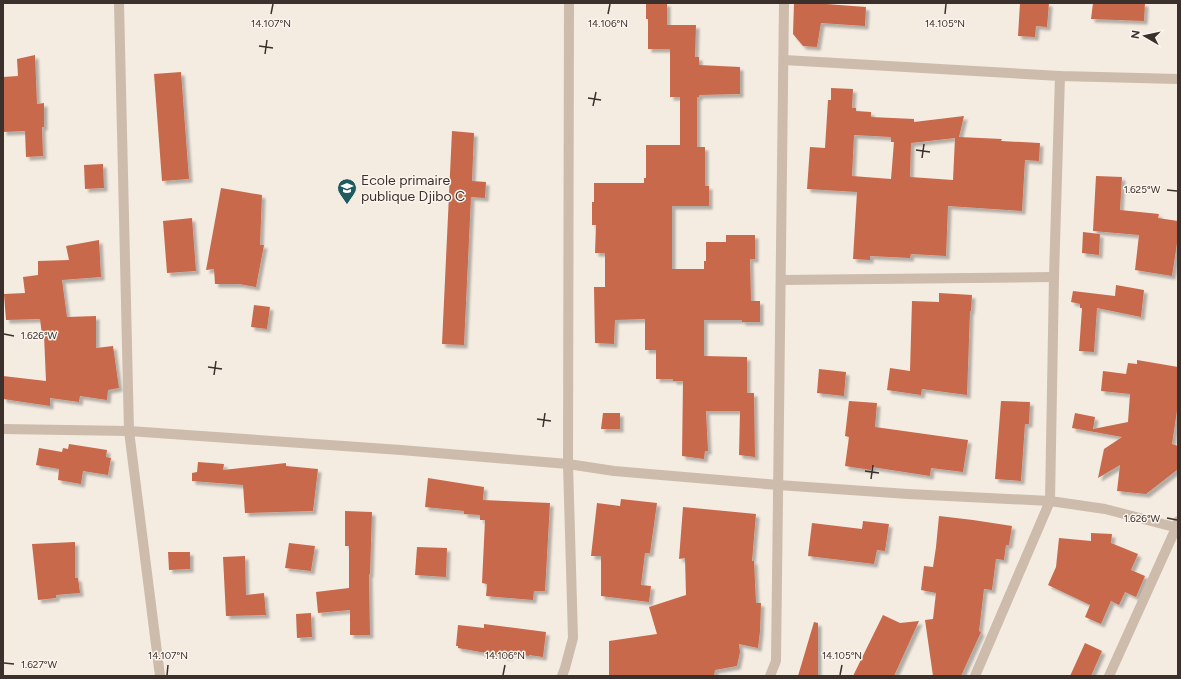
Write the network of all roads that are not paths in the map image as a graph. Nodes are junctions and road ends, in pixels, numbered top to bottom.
1 (119, 3) edge
2 (569, 3) edge
3 (784, 3) edge
4 (784, 60) junction
5 (1060, 76) junction
6 (1178, 79) edge
7 (1054, 277) junction
8 (781, 280) junction
9 (3, 429) edge
10 (129, 431) junction
11 (568, 464) junction
12 (778, 485) junction
13 (1050, 500) junction
14 (1177, 526) edge
15 (160, 676) edge
16 (562, 676) edge
17 (770, 676) edge
18 (975, 676) edge
19 (1109, 676) edge

1 - 10 street
2 - 11 street
3 - 4 street
4 - 5 street
4 - 8 street
5 - 6 street
5 - 7 street
7 - 8 street
7 - 13 street
8 - 12 street
9 - 10 street
10 - 11 street
10 - 15 street
11 - 12 street
11 - 16 street
12 - 13 street
12 - 17 street
13 - 14 street
13 - 18 street
14 - 19 street

